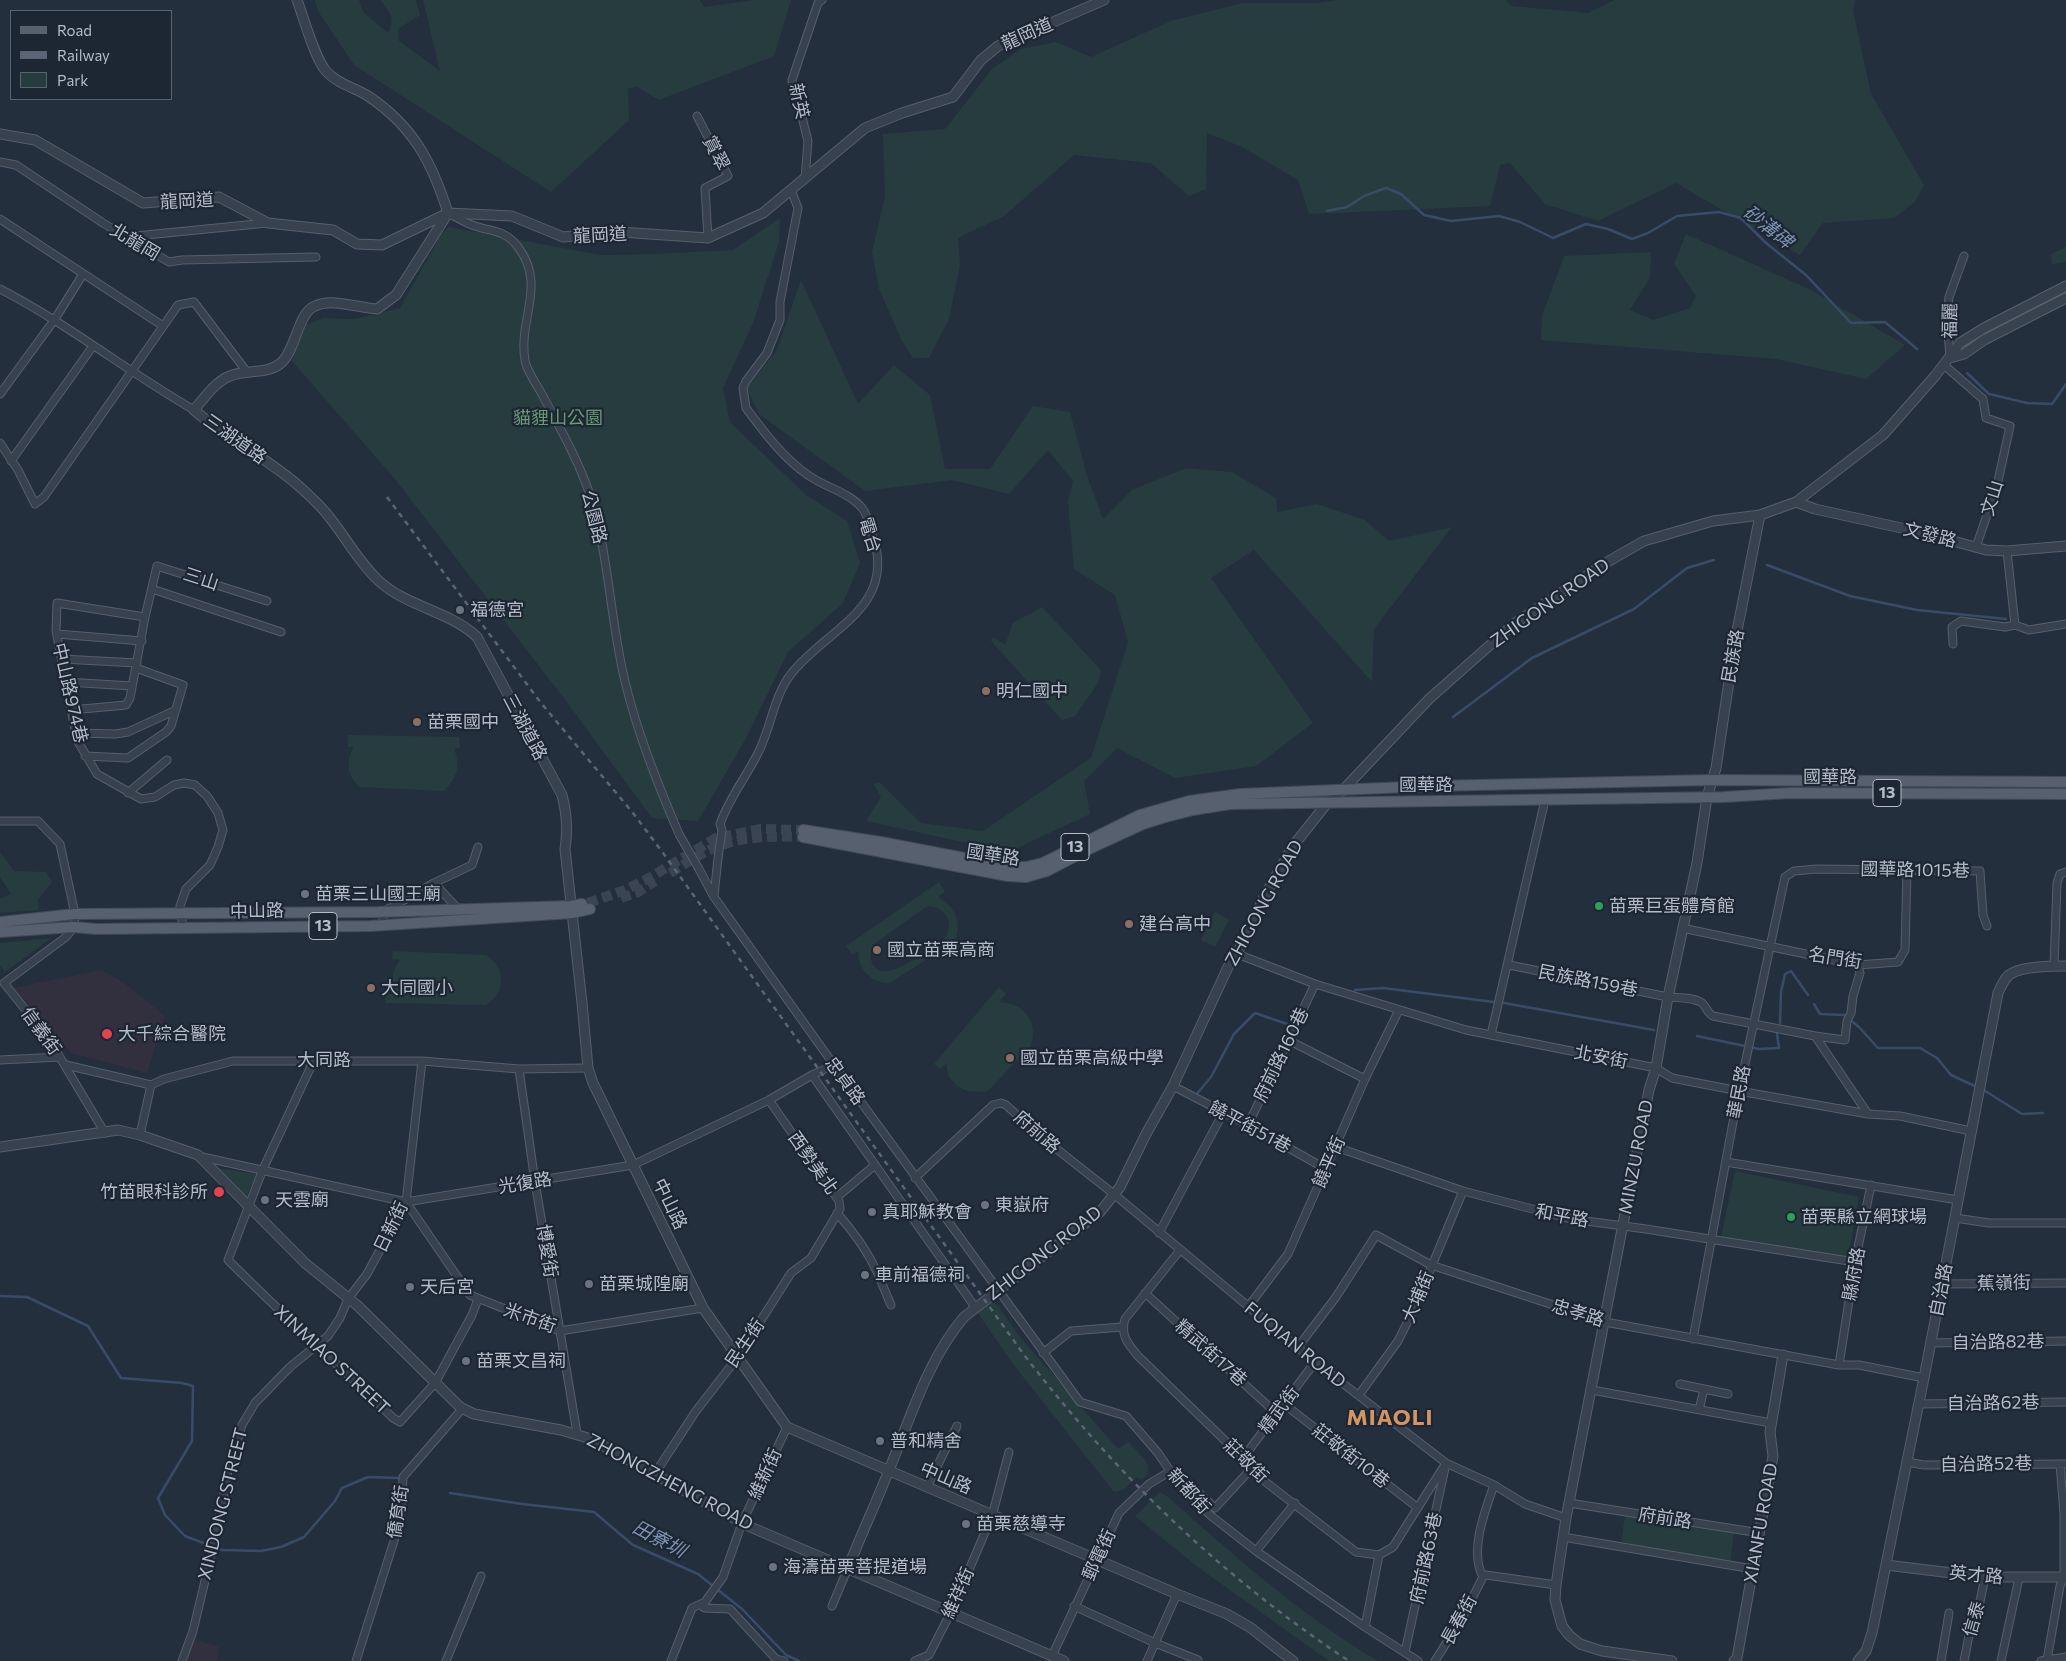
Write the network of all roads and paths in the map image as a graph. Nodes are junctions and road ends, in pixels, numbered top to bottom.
1 (297, 0) edge
2 (822, 0) edge
3 (1104, 0) edge
4 (697, 116) dead end
5 (0, 134) edge
6 (0, 162) edge
7 (805, 178) junction
8 (791, 190) junction
9 (448, 213) junction
10 (0, 219) edge
11 (268, 222) junction
12 (126, 237) junction
13 (708, 238) junction
14 (1964, 256) dead end
15 (316, 257) dead end
16 (83, 274) junction
17 (2066, 286) edge
18 (1, 291) edge
19 (2066, 298) edge
20 (55, 319) junction
21 (163, 326) junction
22 (93, 346) junction
23 (1947, 361) junction
24 (132, 372) junction
25 (247, 372) junction
26 (0, 394) edge
27 (194, 410) junction
28 (0, 443) edge
29 (11, 460) junction
30 (1796, 502) junction
31 (1760, 514) junction
32 (2066, 546) edge
33 (1976, 547) junction
34 (2008, 551) junction
35 (152, 589) junction
36 (268, 601) dead end
37 (145, 617) junction
38 (2066, 624) edge
39 (2015, 626) junction
40 (281, 632) dead end
41 (57, 634) junction
42 (142, 641) junction
43 (1953, 644) dead end
44 (62, 659) junction
45 (136, 665) junction
46 (66, 682) junction
47 (132, 686) junction
48 (71, 710) junction
49 (176, 710) junction
50 (75, 734) junction
51 (85, 756) junction
52 (167, 760) dead end
53 (1711, 780) junction
54 (2066, 782) edge
55 (1344, 790) junction
56 (128, 793) junction
57 (2066, 794) edge
58 (1708, 797) junction
59 (1545, 800) junction
60 (1328, 802) junction
61 (1141, 819) junction
62 (0, 821) edge
63 (803, 834) tunnel mouth
64 (478, 847) dead end
65 (699, 869) joint
66 (1794, 871) joint
67 (1907, 871) junction
68 (2066, 872) edge
69 (434, 883) junction
70 (714, 897) junction
71 (589, 906) tunnel mouth
72 (572, 909) junction
73 (459, 910) junction
74 (383, 912) junction
75 (75, 914) junction
76 (180, 914) junction
77 (0, 922) edge
78 (383, 925) junction
79 (1987, 926) dead end
80 (74, 927) junction
81 (183, 928) junction
82 (1682, 928) junction
83 (0, 932) edge
84 (1770, 946) junction
85 (1237, 954) junction
86 (1508, 965) junction
87 (1858, 965) junction
88 (2054, 966) junction
89 (2066, 966) edge
90 (1315, 984) junction
91 (1668, 997) junction
92 (1398, 1010) junction
93 (1752, 1024) junction
94 (1492, 1035) junction
95 (1815, 1036) junction
96 (1288, 1040) junction
97 (60, 1057) junction
98 (0, 1060) edge
99 (314, 1060) junction
100 (422, 1061) junction
101 (66, 1065) junction
102 (834, 1065) junction
103 (588, 1068) junction
104 (1656, 1068) junction
105 (519, 1069) junction
106 (812, 1075) junction
107 (1365, 1079) junction
108 (151, 1086) junction
109 (1173, 1086) junction
110 (1739, 1091) junction
111 (769, 1100) junction
112 (1223, 1113) junction
113 (1868, 1114) junction
114 (1248, 1125) junction
115 (1971, 1130) junction
116 (105, 1133) junction
117 (140, 1135) junction
118 (0, 1147) edge
119 (1336, 1147) junction
120 (198, 1155) junction
121 (1726, 1162) junction
122 (632, 1165) junction
123 (875, 1165) junction
124 (1326, 1169) junction
125 (263, 1170) junction
126 (915, 1178) junction
127 (535, 1182) junction
128 (1871, 1185) junction
129 (1463, 1191) junction
130 (1115, 1196) junction
131 (837, 1197) junction
132 (1958, 1200) junction
133 (406, 1202) junction
134 (248, 1207) junction
135 (837, 1212) junction
136 (1955, 1218) junction
137 (2066, 1223) edge
138 (1623, 1226) junction
139 (1159, 1232) junction
140 (1712, 1240) junction
141 (1180, 1250) junction
142 (1855, 1262) junction
143 (1431, 1265) junction
144 (2066, 1282) edge
145 (1942, 1284) junction
146 (997, 1290) junction
147 (1145, 1293) junction
148 (348, 1299) junction
149 (478, 1299) junction
150 (891, 1305) dead end
151 (975, 1307) junction
152 (703, 1308) junction
153 (1248, 1308) junction
154 (1605, 1322) junction
155 (1122, 1327) junction
156 (560, 1331) junction
157 (1693, 1339) junction
158 (2066, 1341) edge
159 (1930, 1343) junction
160 (317, 1345) junction
161 (1298, 1347) junction
162 (1043, 1353) junction
163 (1783, 1355) junction
164 (737, 1358) junction
165 (1315, 1362) junction
166 (1839, 1365) junction
167 (1924, 1378) junction
168 (435, 1383) junction
169 (1680, 1384) dead end
170 (1704, 1389) junction
171 (1592, 1390) junction
172 (1728, 1394) dead end
173 (1359, 1395) junction
174 (2066, 1402) edge
175 (1284, 1404) junction
176 (1919, 1404) junction
177 (462, 1408) junction
178 (1699, 1410) junction
179 (1276, 1413) junction
180 (1772, 1423) junction
181 (956, 1426) dead end
182 (787, 1427) junction
183 (577, 1433) junction
184 (1009, 1452) dead end
185 (1243, 1458) junction
186 (1907, 1462) junction
187 (1446, 1463) junction
188 (2063, 1464) edge
189 (1250, 1470) junction
190 (889, 1471) junction
191 (1169, 1472) junction
192 (654, 1475) junction
193 (1494, 1485) junction
194 (927, 1487) junction
195 (1294, 1503) junction
196 (1569, 1503) junction
197 (1418, 1508) junction
198 (992, 1516) junction
199 (1566, 1518) junction
200 (742, 1523) junction
201 (1760, 1533) junction
202 (1563, 1537) junction
203 (1256, 1551) junction
204 (1379, 1555) junction
205 (1098, 1560) junction
206 (1886, 1565) junction
207 (848, 1568) junction
208 (1753, 1569) junction
209 (481, 1576) dead end
210 (1985, 1577) junction
211 (2065, 1577) edge
212 (1482, 1578) junction
213 (2018, 1578) junction
214 (1556, 1585) junction
215 (1177, 1594) junction
216 (703, 1603) junction
217 (832, 1606) dead end
218 (1074, 1606) junction
219 (950, 1612) junction
220 (1949, 1613) dead end
221 (1364, 1627) junction
222 (1155, 1644) junction
223 (1405, 1652) junction
224 (1052, 1656) junction
225 (2066, 1657) edge
226 (1198, 1660) edge
227 (2044, 1660) edge
228 (182, 1661) edge
229 (356, 1661) edge
230 (446, 1661) edge
231 (671, 1661) edge
232 (784, 1661) edge
233 (915, 1661) edge
234 (1064, 1661) edge
235 (1146, 1661) edge
236 (1293, 1661) edge
237 (1418, 1661) edge
238 (1436, 1661) edge
239 (1672, 1661) edge
240 (1734, 1661) edge
241 (1858, 1661) edge
242 (1941, 1661) edge
243 (1964, 1661) edge
244 (2001, 1661) edge

1 - 9 street
2 - 7 street, 新英
3 - 7 street, 龍岡道
4 - 13 street, 賞翠
5 - 11 street, 龍岡道
6 - 12 street, 北龍岡
7 - 8 street, 龍岡道
8 - 13 street, 龍岡道
8 - 70 street, 電台, bridge
9 - 11 street, 龍岡道
9 - 13 street, 龍岡道
9 - 25 street, 三湖道路
9 - 65 street, 公園路, bridge
10 - 16 street
11 - 12 street
12 - 15 street, 北龍岡
14 - 23 street, 福麗
16 - 20 street
16 - 21 street
17 - 23 street, ZHIGONG ROAD
18 - 20 street
19 - 23 street, ZHIGONG ROAD
20 - 22 street
20 - 26 street
21 - 24 street
21 - 25 street
22 - 24 street
22 - 29 street
23 - 30 street, ZHIGONG ROAD
23 - 33 street, 文山
24 - 27 street
24 - 29 street
25 - 27 street, 三湖道路
27 - 72 street, 三湖道路
28 - 29 street
30 - 31 street, ZHIGONG ROAD
30 - 33 street, 文發路
31 - 53 street, 民族路
31 - 55 street, ZHIGONG ROAD
32 - 34 street, 文發路
33 - 34 street, 文發路
34 - 39 street
35 - 36 street, 三山
35 - 37 street, 三山
35 - 40 street, 三山
37 - 41 street, 中山路974巷
37 - 42 street, 三山
38 - 39 street
39 - 43 street
41 - 42 street
41 - 44 street, 中山路974巷
42 - 45 street, 三山
44 - 45 street
44 - 46 street, 中山路974巷
45 - 47 street, 三山
45 - 49 street
46 - 47 street
46 - 48 street, 中山路974巷
47 - 48 street, 三山
48 - 50 street, 中山路974巷
49 - 50 street
49 - 51 street
50 - 51 street, 中山路974巷
51 - 56 street, 中山路974巷
52 - 56 street
53 - 54 main road, 國華路 / 13
53 - 55 main road, 國華路 / 13
53 - 58 street, 民族路
55 - 60 street, ZHIGONG ROAD
55 - 61 main road, 國華路 / 13
56 - 76 street, 中山路974巷
57 - 58 main road, 國華路 / 13
58 - 59 main road, 國華路 / 13
58 - 82 street, MINZU ROAD
59 - 60 main road, 國華路 / 13
59 - 86 street
60 - 61 main road, 國華路 / 13
60 - 85 street, ZHIGONG ROAD
61 - 63 main road, 國華路 / 13
62 - 75 street
64 - 69 street
65 - 70 street, 忠貞路
66 - 67 street, 國華路1015巷
66 - 84 street, 華民路
67 - 79 street, 國華路1015巷
67 - 87 street, 名門街
68 - 88 street
69 - 73 street
69 - 74 street
70 - 102 street, 忠貞路
71 - 72 main road, 13
72 - 73 main road, 中山路 / 13
72 - 78 main road, 中山路 / 13
72 - 103 street, 中山路
73 - 74 main road, 中山路 / 13
74 - 76 main road, 中山路 / 13
74 - 78 street
75 - 76 main road, 中山路 / 13
75 - 77 main road, 13
75 - 80 street
76 - 81 street, 中山路974巷
78 - 81 main road, 中山路 / 13
80 - 81 main road, 中山路 / 13
80 - 83 main road, 13
80 - 97 street, 信義街
82 - 84 street, 名門街
82 - 91 street, MINZU ROAD
84 - 87 street, 名門街
84 - 93 street, 華民路
85 - 90 street, 北安街
85 - 109 street, ZHIGONG ROAD
86 - 91 street, 民族路159巷
86 - 94 street
87 - 95 street, 民族路159巷
88 - 89 street, 自治路
88 - 115 street, 自治路
90 - 92 street, 北安街
90 - 96 street, 府前路160巷
91 - 93 street, 民族路159巷
91 - 104 street, MINZU ROAD
92 - 94 street, 北安街
92 - 107 street, 饒平街
93 - 95 street, 民族路159巷
93 - 110 street, 華民路
94 - 104 street, 北安街
95 - 113 street
96 - 107 street
96 - 114 street, 府前路160巷
97 - 98 street
97 - 101 street, 信義街
99 - 100 street, 大同路
99 - 108 street, 大同路
99 - 125 street
100 - 105 street, 大同路
100 - 133 street, 日新街
101 - 108 street
101 - 116 street, 信義街
102 - 106 street, 光復路
102 - 126 street, 忠貞路
103 - 105 street, 大同路
103 - 122 street, 中山路
104 - 110 street, 北安街
104 - 138 street, MINZU ROAD
105 - 127 street, 博愛街
106 - 111 street, 光復路
106 - 123 street
107 - 119 street, 饒平街
108 - 117 street
109 - 112 street, 饒平街51巷
109 - 130 street, ZHIGONG ROAD
110 - 113 street, 北安街
110 - 121 street, 華民路
111 - 122 street, 光復路
111 - 131 street, 西勢美北
112 - 114 street, 饒平街51巷
112 - 139 street
113 - 115 street, 北安街
114 - 124 street, 饒平街51巷
115 - 132 street, 自治路
116 - 117 street, ZHONGZHENG ROAD
116 - 118 street, ZHONGZHENG ROAD
117 - 120 street, ZHONGZHENG ROAD
119 - 124 street, 饒平街
119 - 129 street, 和平路
120 - 125 street, 光復路
120 - 134 street, ZHONGZHENG ROAD
121 - 128 street
121 - 140 street, 華民路
122 - 127 street, 光復路
122 - 152 street, 中山路
123 - 131 street
123 - 151 street
124 - 153 street, 饒平街
125 - 133 street, 光復路
125 - 134 street
126 - 130 street, 府前路
126 - 146 street, 忠貞路
127 - 133 street, 光復路
127 - 156 street, 博愛街
128 - 132 street
128 - 142 street, 縣府路
129 - 138 street, 和平路
129 - 143 street, 大埔街
130 - 139 street, FUQIAN ROAD
130 - 146 street, ZHIGONG ROAD
131 - 135 street, 西勢美北
132 - 136 street, 自治路
133 - 148 street, 日新街
133 - 149 street, 米市街
134 - 148 street, ZHONGZHENG ROAD
134 - 160 street, XINMIAO STREET
135 - 150 street, 西勢美北
135 - 164 street, 民生街
136 - 137 street
136 - 145 street, 自治路
138 - 140 street, 和平路
138 - 154 street, MINZU ROAD
139 - 141 street, FUQIAN ROAD
140 - 142 street, 和平路
140 - 157 street, 華民路
141 - 147 street
141 - 153 street, FUQIAN ROAD
142 - 166 street, 縣府路
143 - 154 street, 忠孝路
143 - 161 street, 忠孝路
143 - 173 street, 大埔街
144 - 145 street, 蕉嶺街
145 - 159 street, 自治路
146 - 151 street, ZHIGONG ROAD
146 - 162 street, 新都街
147 - 155 street
147 - 179 street, 精武街17巷
148 - 160 street, 日新街
148 - 168 street, ZHONGZHENG ROAD
149 - 156 street, 米市街
149 - 168 street
151 - 190 street, ZHIGONG ROAD
152 - 156 street, 米市街
152 - 164 street, 中山路
153 - 161 street, FUQIAN ROAD
154 - 157 street, 忠孝路
154 - 171 street, MINZU ROAD
155 - 162 street
155 - 185 street, 莊敬街
156 - 183 street, 博愛街
157 - 163 street, 忠孝路
158 - 159 street, 自治路82巷
159 - 167 street, 自治路
160 - 168 street, XINMIAO STREET
160 - 228 street, XINDONG STREET
161 - 165 street, FUQIAN ROAD
162 - 191 street, 新都街
163 - 166 street, 忠孝路
163 - 180 street, XIANFU ROAD
164 - 182 street, 中山路
164 - 192 street, 民生街
165 - 173 street, FUQIAN ROAD
165 - 175 street, 精武街
166 - 167 street, 忠孝路
167 - 176 street, 自治路
168 - 177 street, ZHONGZHENG ROAD
169 - 170 street
170 - 172 street
170 - 178 street
171 - 178 street
171 - 196 street, MINZU ROAD
173 - 187 street, FUQIAN ROAD
174 - 176 street, 自治路62巷
175 - 179 street, 精武街
175 - 197 street, 莊敬街10巷
176 - 186 street, 自治路
177 - 183 street, ZHONGZHENG ROAD
177 - 229 street, 僑育街
178 - 180 street
179 - 185 street, 精武街
180 - 201 street, XIANFU ROAD
181 - 194 street
182 - 190 street, 中山路
182 - 200 street, 維新街
183 - 192 street, ZHONGZHENG ROAD
184 - 198 street, 維祥街
185 - 189 street, 莊敬街
186 - 188 street, 自治路52巷
186 - 206 street, 自治路
187 - 193 street, FUQIAN ROAD
187 - 197 street
187 - 223 street, 府前路63巷
188 - 211 street
189 - 191 street
189 - 195 street, 莊敬街
190 - 194 street, 中山路
190 - 207 street, ZHIGONG ROAD
191 - 203 street, 新都街
191 - 205 street, 郵電街
192 - 200 street, ZHONGZHENG ROAD
193 - 199 street, FUQIAN ROAD
193 - 212 street, 長春街
194 - 198 street, 中山路
195 - 203 street
195 - 204 street, 莊敬街
196 - 199 street, MINZU ROAD
196 - 201 street, 府前路
197 - 204 street
198 - 205 street, 中山路
198 - 219 street, 維祥街
199 - 202 street, MINZU ROAD
200 - 207 street, ZHONGZHENG ROAD
200 - 216 street, 維新街
201 - 208 street, XIANFU ROAD
202 - 208 street, 府前路
202 - 214 street, MINZU ROAD
203 - 221 street, 新都街
204 - 221 street
205 - 215 street, 中山路
205 - 218 street, 郵電街
206 - 210 street, 英才路
206 - 241 street, 自治路
207 - 217 street, ZHIGONG ROAD
207 - 219 street, ZHONGZHENG ROAD
208 - 240 street, XIANFU ROAD
209 - 230 street
210 - 213 street, 英才路
210 - 243 street, 信泰
211 - 213 street, 英才路
211 - 227 street
212 - 214 street, 長春街
212 - 238 street, 長春街
213 - 244 street, 信泰
214 - 239 street, MINZU ROAD
215 - 222 street
215 - 236 street, 中山路
216 - 231 street, 維新街
216 - 232 street
218 - 222 street
218 - 224 street, 郵電街
219 - 224 street, ZHONGZHENG ROAD
219 - 233 street, 維祥街
220 - 242 street
221 - 223 street, 新都街
222 - 226 street
222 - 235 street
223 - 237 street, 新都街
224 - 234 street, ZHONGZHENG ROAD
225 - 227 street

